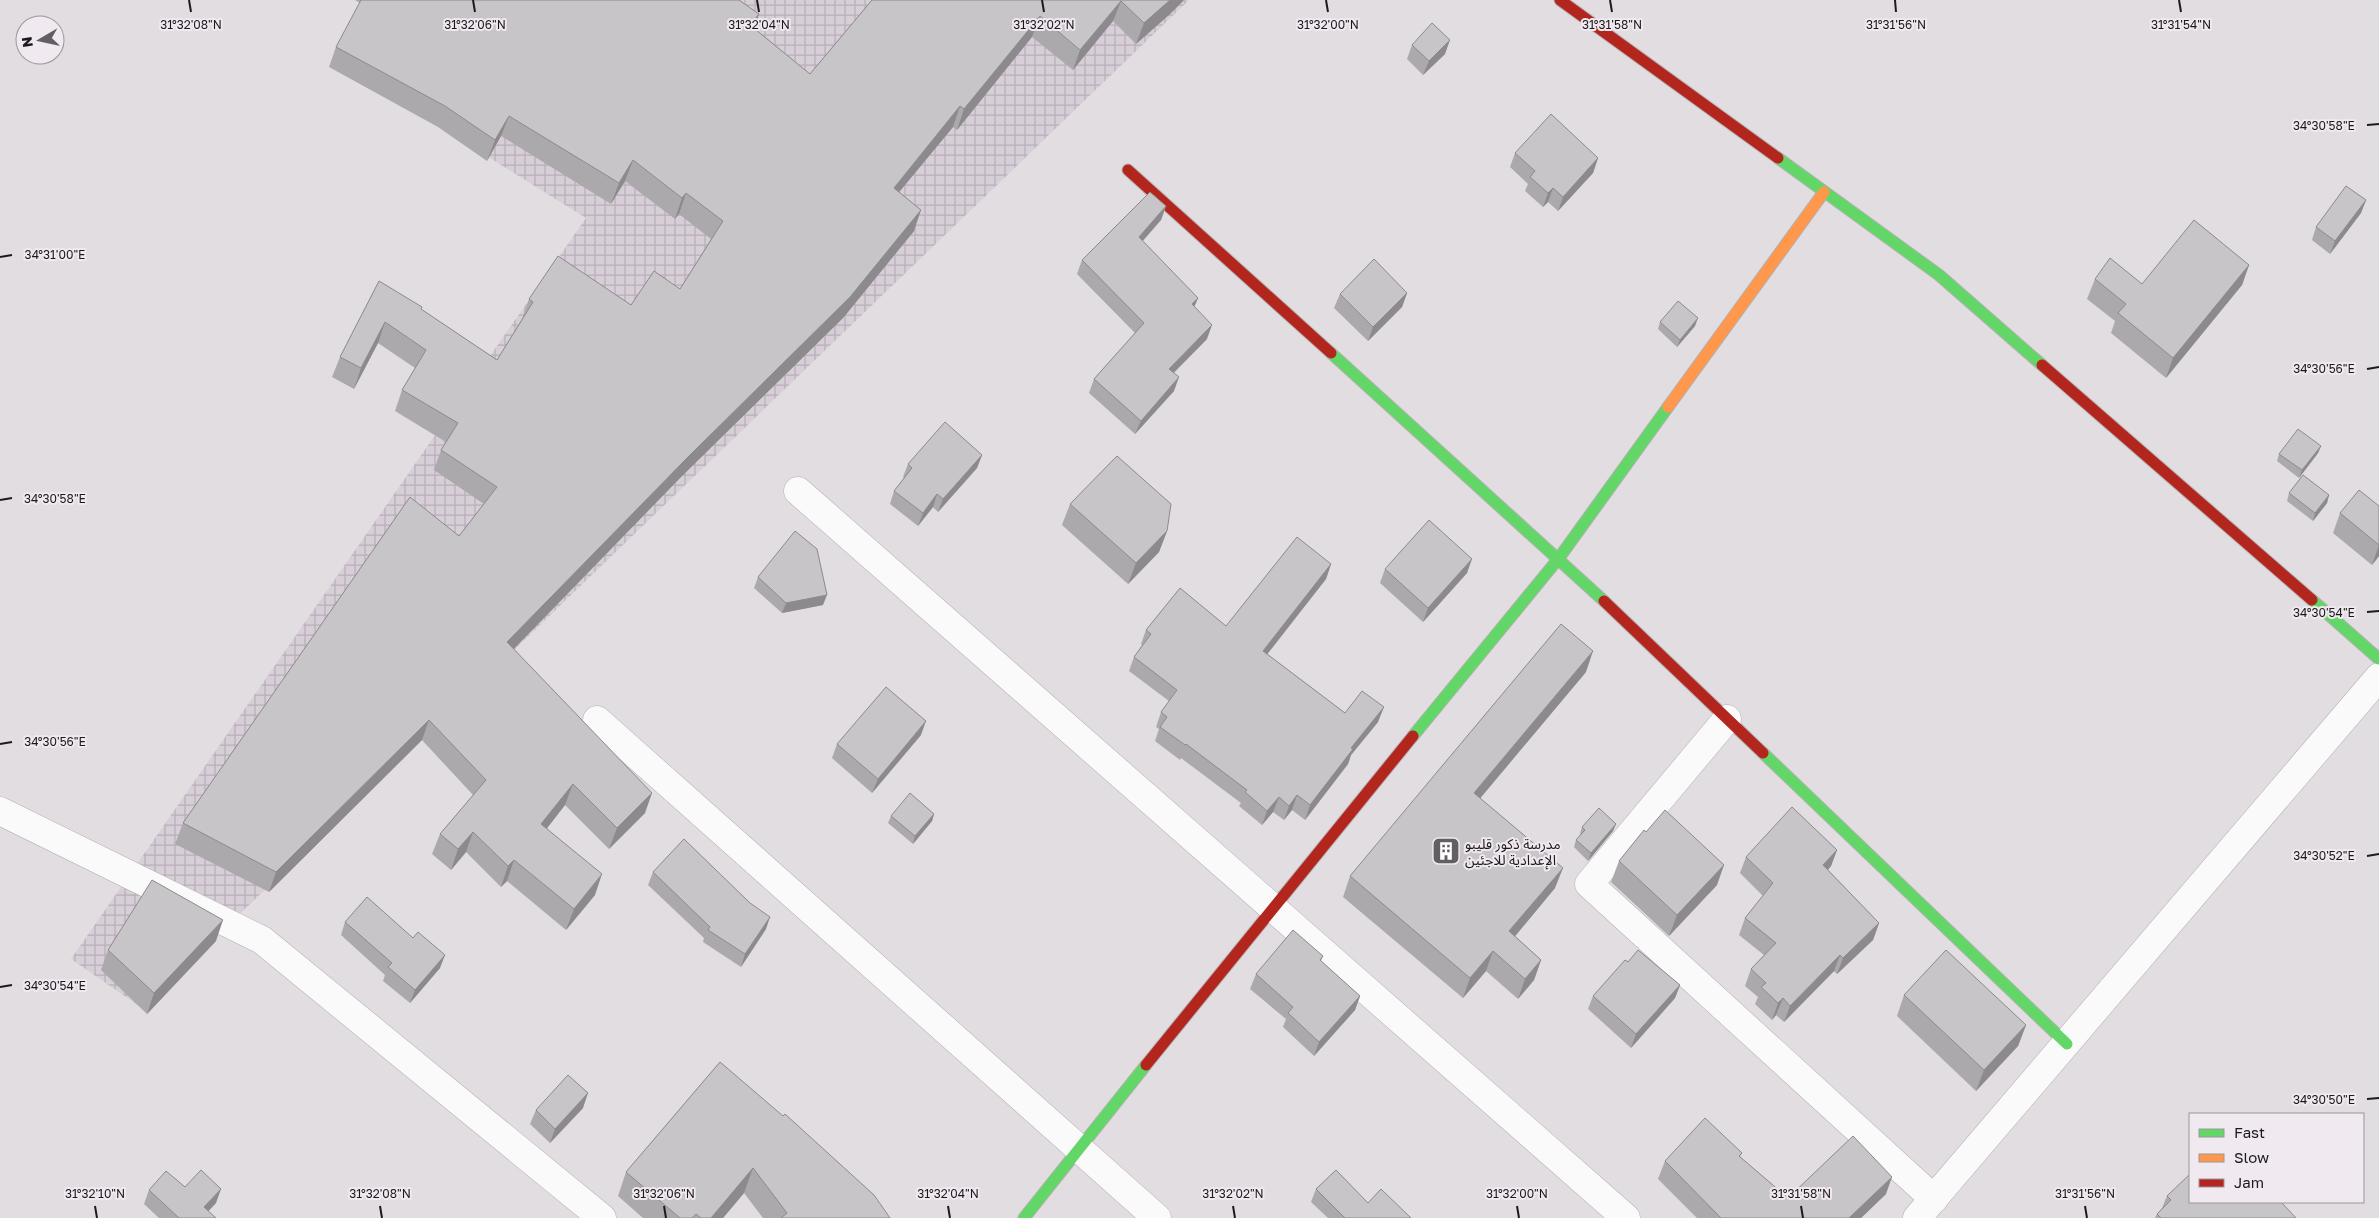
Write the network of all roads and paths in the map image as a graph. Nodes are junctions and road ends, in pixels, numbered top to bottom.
1 (1560, 0) edge
2 (1128, 170) dead end
3 (1824, 192) junction
4 (798, 491) dead end
5 (1559, 558) junction
6 (2379, 659) edge
7 (2379, 677) edge
8 (1728, 718) junction
9 (597, 720) dead end
10 (0, 811) edge
11 (1272, 907) junction
12 (2067, 1044) junction
13 (1080, 1149) junction
14 (1925, 1208) edge
15 (602, 1218) edge
16 (1024, 1218) edge
17 (1157, 1218) edge
18 (1626, 1218) edge

1 - 3 street
2 - 5 street
3 - 5 street
3 - 6 street
4 - 11 street
5 - 8 street
5 - 11 street
7 - 12 street
8 - 12 street
8 - 14 street
9 - 13 street
10 - 15 street
11 - 13 street
11 - 18 street
12 - 14 street
13 - 16 street
13 - 17 street

